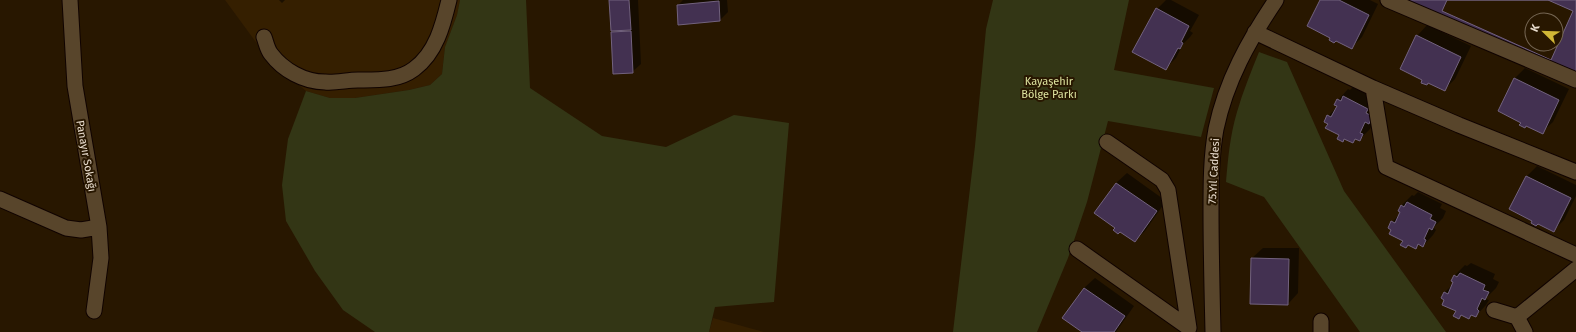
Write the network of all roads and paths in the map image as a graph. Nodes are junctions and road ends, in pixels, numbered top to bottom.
1 (70, 0) edge
2 (450, 0) edge
3 (1276, 0) edge
4 (1388, 0) edge
5 (1255, 32) junction
6 (264, 37) dead end
7 (1576, 80) edge
8 (1373, 88) junction
9 (1107, 142) dead end
10 (1576, 172) edge
11 (0, 199) edge
12 (99, 227) junction
13 (1077, 249) dead end
14 (1576, 255) edge
15 (1576, 270) edge
16 (1494, 310) dead end
17 (94, 311) dead end
18 (1517, 317) junction
19 (1194, 330) edge
20 (1213, 332) edge
21 (1525, 332) edge

1 - 12 street, Panayır Sokağı
2 - 6 street
3 - 5 street, 75.Yıl Caddesi
4 - 7 street
5 - 8 street
5 - 20 street, 75.Yıl Caddesi
8 - 10 street
8 - 14 street
9 - 19 street
11 - 12 street
12 - 17 street, Panayır Sokağı
13 - 19 street
15 - 18 street
16 - 18 street
18 - 21 street

